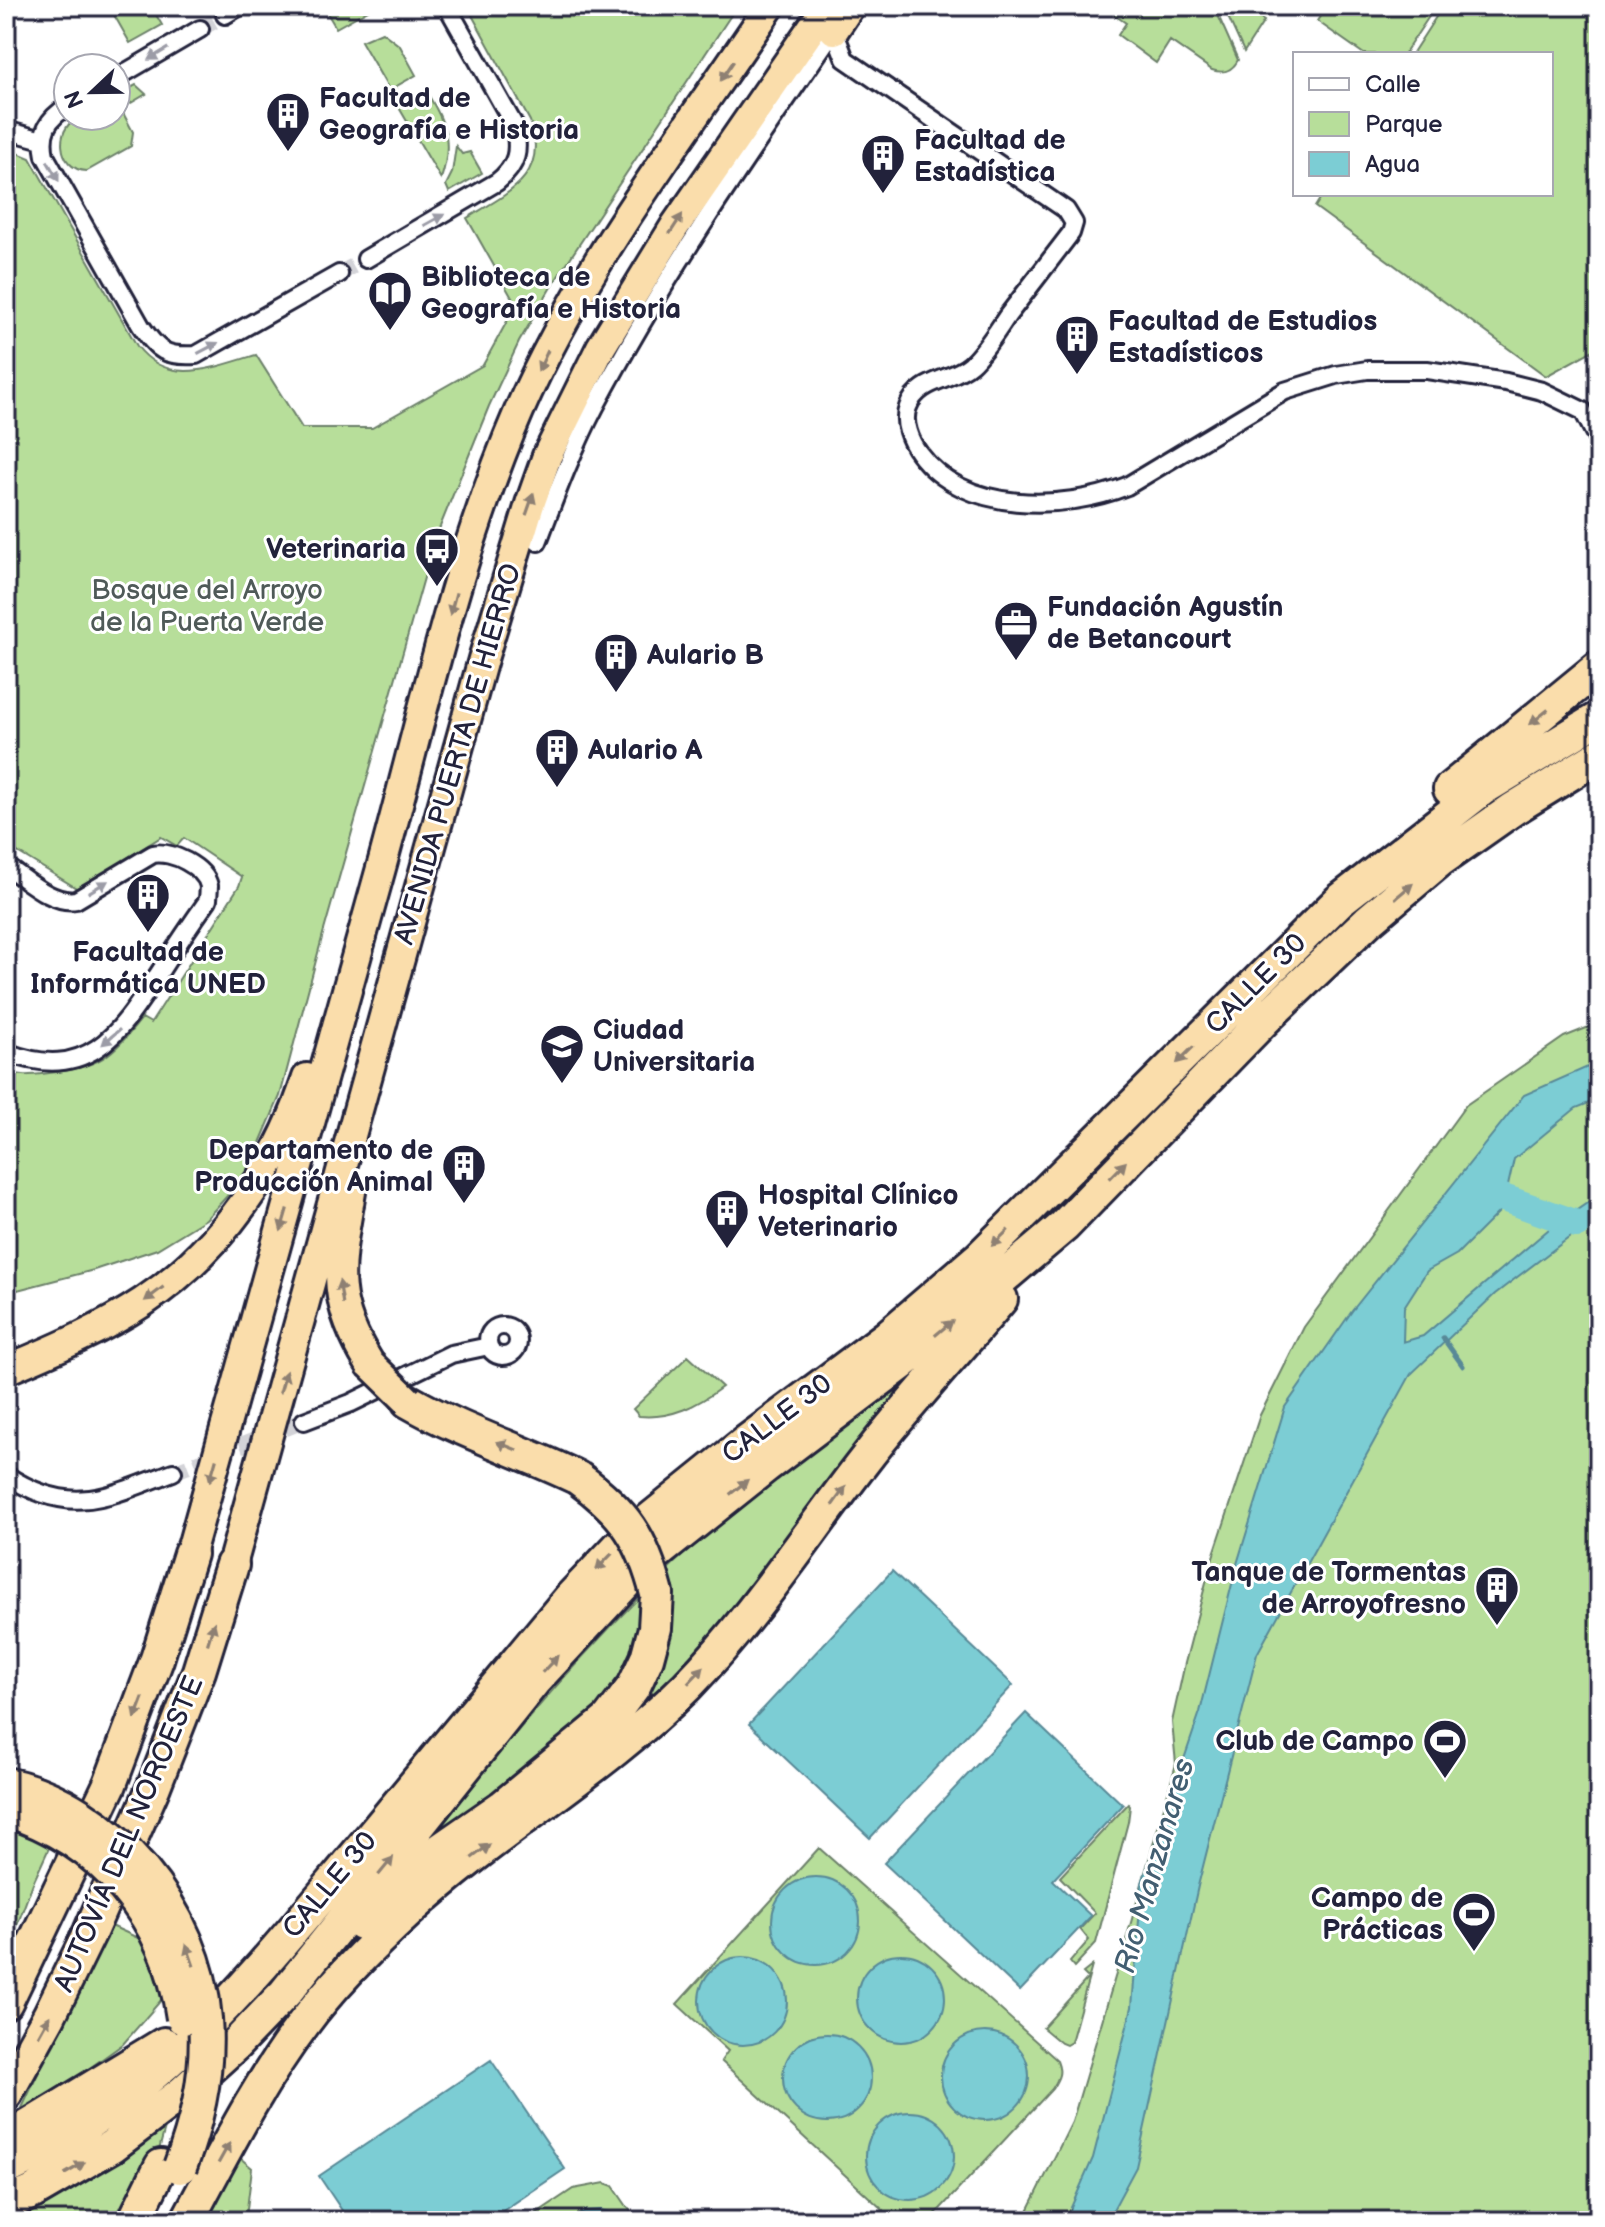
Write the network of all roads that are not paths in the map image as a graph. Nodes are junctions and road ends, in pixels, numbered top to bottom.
1 (240, 6) edge
2 (447, 6) edge
3 (770, 6) edge
4 (850, 6) edge
5 (225, 15) tunnel mouth
6 (830, 18) edge
7 (200, 29) tunnel mouth
8 (845, 59) junction
9 (809, 65) junction
10 (132, 69) edge
11 (52, 117) edge
12 (6, 130) edge
13 (42, 140) junction
14 (366, 259) tunnel mouth
15 (339, 274) tunnel mouth
16 (1599, 442) edge
17 (538, 542) joint
18 (483, 659) junction
19 (1599, 667) edge
20 (1599, 718) edge
21 (1599, 756) edge
22 (387, 848) junction
23 (6, 866) edge
24 (1339, 901) junction
25 (1388, 928) dead end
26 (1264, 1020) junction
27 (376, 1045) junction
28 (6, 1052) edge
29 (1064, 1226) junction
30 (489, 1346) dead end
31 (6, 1370) edge
32 (408, 1401) joint
33 (304, 1421) tunnel mouth
34 (173, 1472) tunnel mouth
35 (6, 1475) edge
36 (190, 1554) joint
37 (232, 1565) joint
38 (570, 1598) junction
39 (6, 1784) edge
40 (6, 1810) edge
41 (285, 1993) junction
42 (6, 2002) edge
43 (164, 2044) junction
44 (6, 2094) edge
45 (6, 2140) edge
46 (6, 2150) edge
47 (170, 2167) junction
48 (6, 2169) edge
49 (6, 2204) edge
50 (134, 2221) edge
51 (154, 2221) edge
52 (187, 2221) edge

1 - 5 street
14 -> 2 street
3 -> 22 highway, AVENIDA PUERTA DE HIERRO
4 - 6 highway
6 - 8 street
6 - 9 street, AVENIDA PUERTA DE HIERRO
18 -> 6 highway, AVENIDA PUERTA DE HIERRO
7 -> 10 street
8 - 9 street
8 - 16 street
9 - 17 street, AVENIDA PUERTA DE HIERRO
11 - 13 street
12 - 13 street
13 -> 15 street
17 - 18 highway
18 - 27 highway, AVENIDA PUERTA DE HIERRO
19 -> 24 highway
20 - 24 highway, CALLE 30
26 -> 21 highway, CALLE 30
22 -> 31 highway
22 -> 36 highway, AVENIDA PUERTA DE HIERRO
23 -> 28 street
24 -> 38 highway, CALLE 30
25 - 26 highway
29 -> 26 highway, CALLE 30
32 -> 27 highway, bridge
37 -> 27 highway, AVENIDA PUERTA DE HIERRO
41 -> 29 highway, CALLE 30
52 -> 29 highway
30 - 33 street
41 -> 32 highway, bridge
34 - 35 street
36 -> 42 highway, AUTOVÍA DEL NOROESTE
44 -> 37 highway, AUTOVÍA DEL NOROESTE
38 - 43 highway
38 - 48 highway, CALLE 30
47 -> 39 highway, bridge
40 - 47 highway, bridge
49 -> 41 highway, CALLE 30
43 - 45 highway
43 - 46 highway
47 - 50 highway
47 - 51 highway

